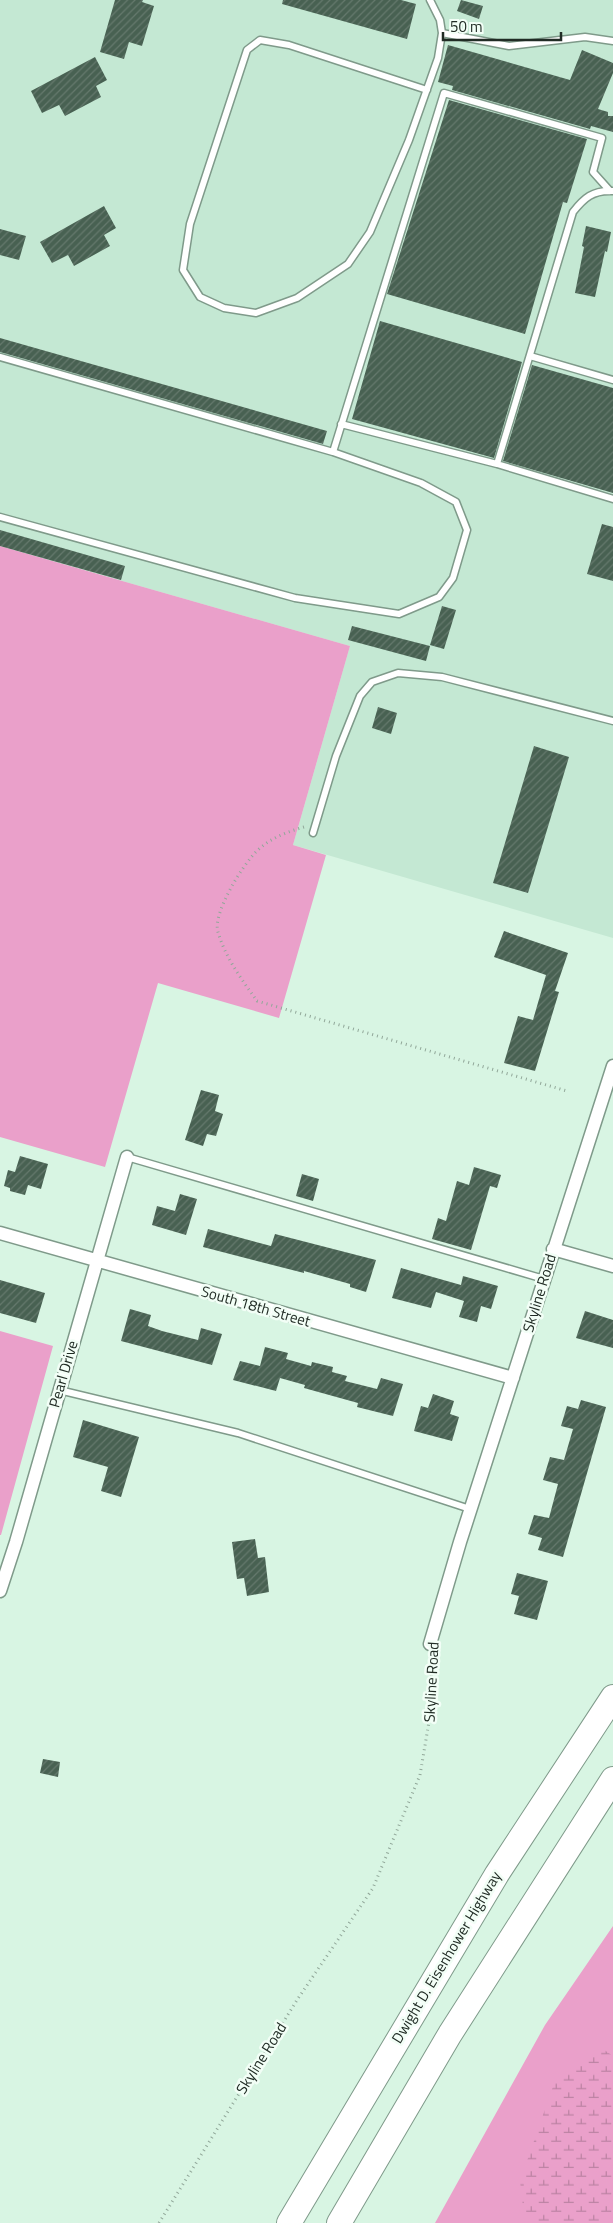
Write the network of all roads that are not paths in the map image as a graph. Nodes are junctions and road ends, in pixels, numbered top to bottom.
1 (430, 0) edge
2 (442, 33) junction
3 (613, 41) edge
4 (427, 90) junction
5 (611, 191) edge
6 (530, 356) junction
7 (0, 357) edge
8 (613, 380) edge
9 (341, 424) junction
10 (333, 452) junction
11 (498, 464) junction
12 (613, 499) edge
13 (0, 517) edge
14 (613, 721) edge
15 (313, 833) dead end
16 (613, 1066) edge
17 (126, 1157) joint
18 (0, 1233) edge
19 (553, 1249) junction
20 (96, 1261) junction
21 (613, 1266) edge
22 (544, 1279) junction
23 (513, 1378) junction
24 (59, 1390) junction
25 (470, 1509) junction
26 (0, 1591) edge
27 (430, 1644) road end
28 (613, 1696) edge
29 (613, 1779) edge
30 (289, 2223) edge
31 (339, 2223) edge

1 - 2 lane
2 - 3 lane
2 - 4 lane
4 - 4 lane
5 - 6 lane
5 - 9 lane
6 - 8 lane
6 - 11 lane
7 - 10 lane
9 - 10 lane
9 - 11 lane
10 - 13 lane
11 - 12 lane
14 - 15 lane
16 - 19 street, Skyline Road
17 - 20 street, Pearl Drive
17 - 22 lane
18 - 20 street, South 18th Street
19 - 21 street
19 - 22 street, Skyline Road
20 - 23 street, South 18th Street
20 - 24 street, Pearl Drive
22 - 23 street, Skyline Road
23 - 25 street, Skyline Road
24 - 25 lane
24 - 26 street, Pearl Drive
25 - 27 street, Skyline Road
28 - 30 highway, Dwight D. Eisenhower Highway
29 - 31 highway

